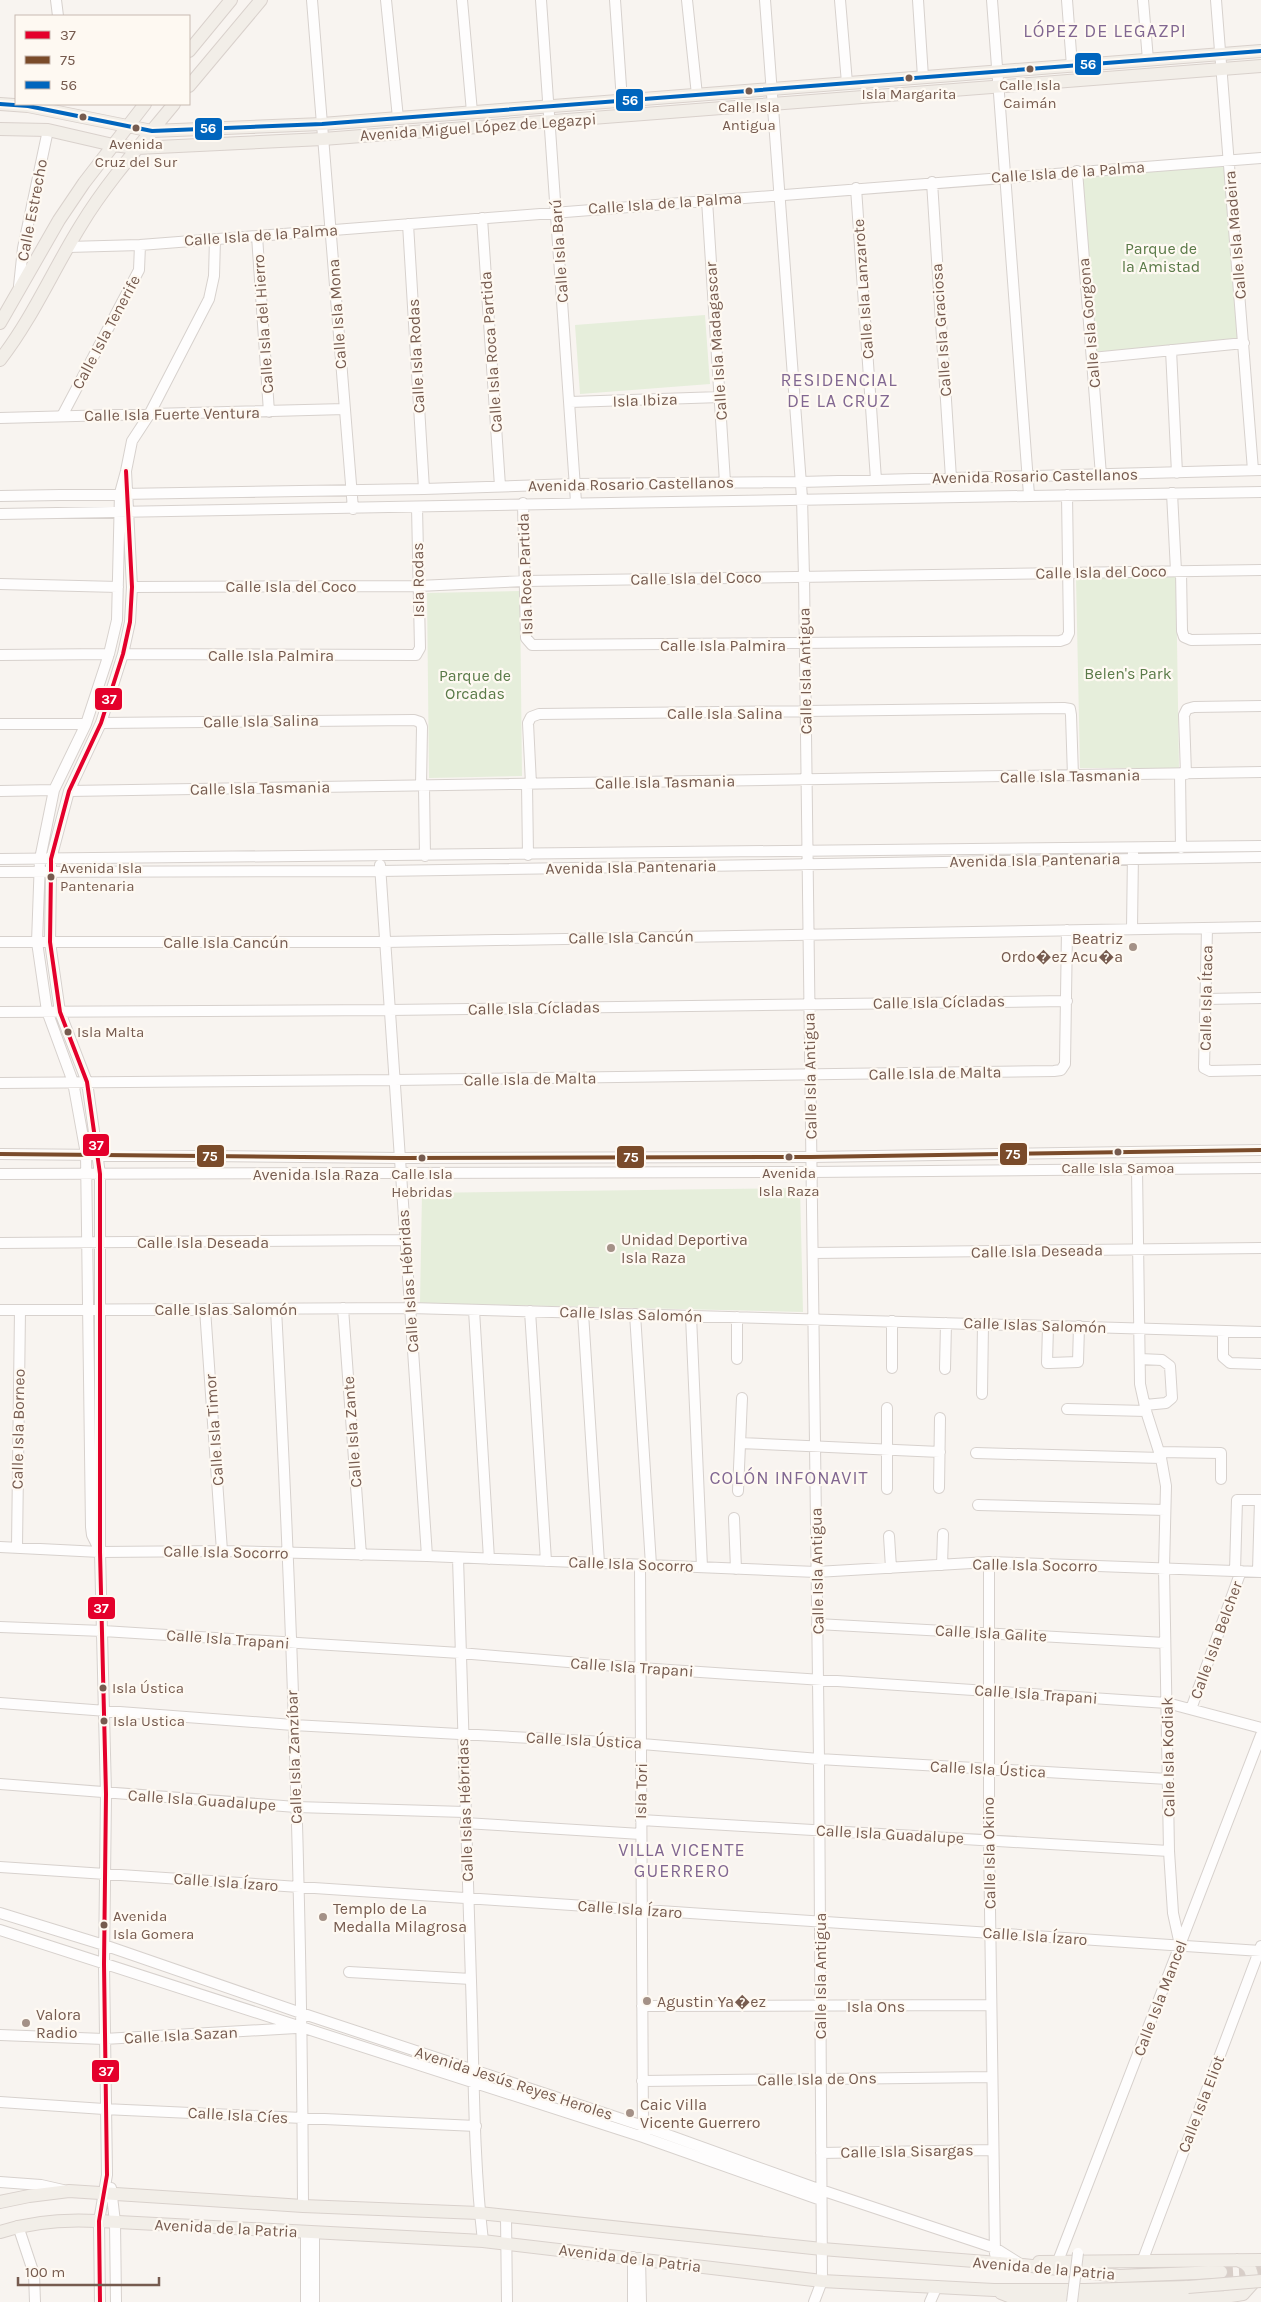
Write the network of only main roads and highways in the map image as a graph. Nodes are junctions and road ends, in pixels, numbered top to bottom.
1 (231, 0) edge
2 (261, 0) edge
3 (190, 50) edge
4 (1261, 51) edge
5 (1261, 66) edge
6 (190, 85) edge
7 (0, 104) edge
8 (144, 105) edge
9 (173, 105) edge
10 (72, 110) edge
11 (126, 126) junction
12 (0, 129) edge
13 (152, 131) junction
14 (113, 145) junction
15 (137, 148) junction
16 (0, 324) edge
17 (0, 360) edge
18 (0, 2202) edge
19 (0, 2232) edge
20 (1237, 2260) junction
21 (1261, 2260) edge
22 (1022, 2265) junction
23 (1221, 2272) tunnel mouth
24 (1260, 2281) edge
25 (994, 2290) junction
26 (1203, 2300) edge

1 - 3 main road
2 - 6 main road
4 - 13 main road, Avenida Miguel López de Legazpi
5 - 15 main road, Avenida Miguel López de Legazpi
7 - 10 main road, Avenida Miguel López de Legazpi
8 - 11 main road
9 - 13 main road
10 - 11 main road, Avenida Miguel López de Legazpi
11 - 13 main road, Avenida Miguel López de Legazpi
11 - 14 main road
12 - 14 main road, Avenida Miguel López de Legazpi
13 - 15 main road
14 - 15 main road, Avenida Miguel López de Legazpi
14 - 16 main road
15 - 17 main road
18 - 22 main road, Avenida de la Patria
19 - 25 main road, Avenida de la Patria
20 - 21 main road
20 - 22 main road
20 - 26 main road
22 - 23 main road, Avenida de la Patria
24 - 25 main road, Avenida de la Patria, bridge
25 - 26 main road

